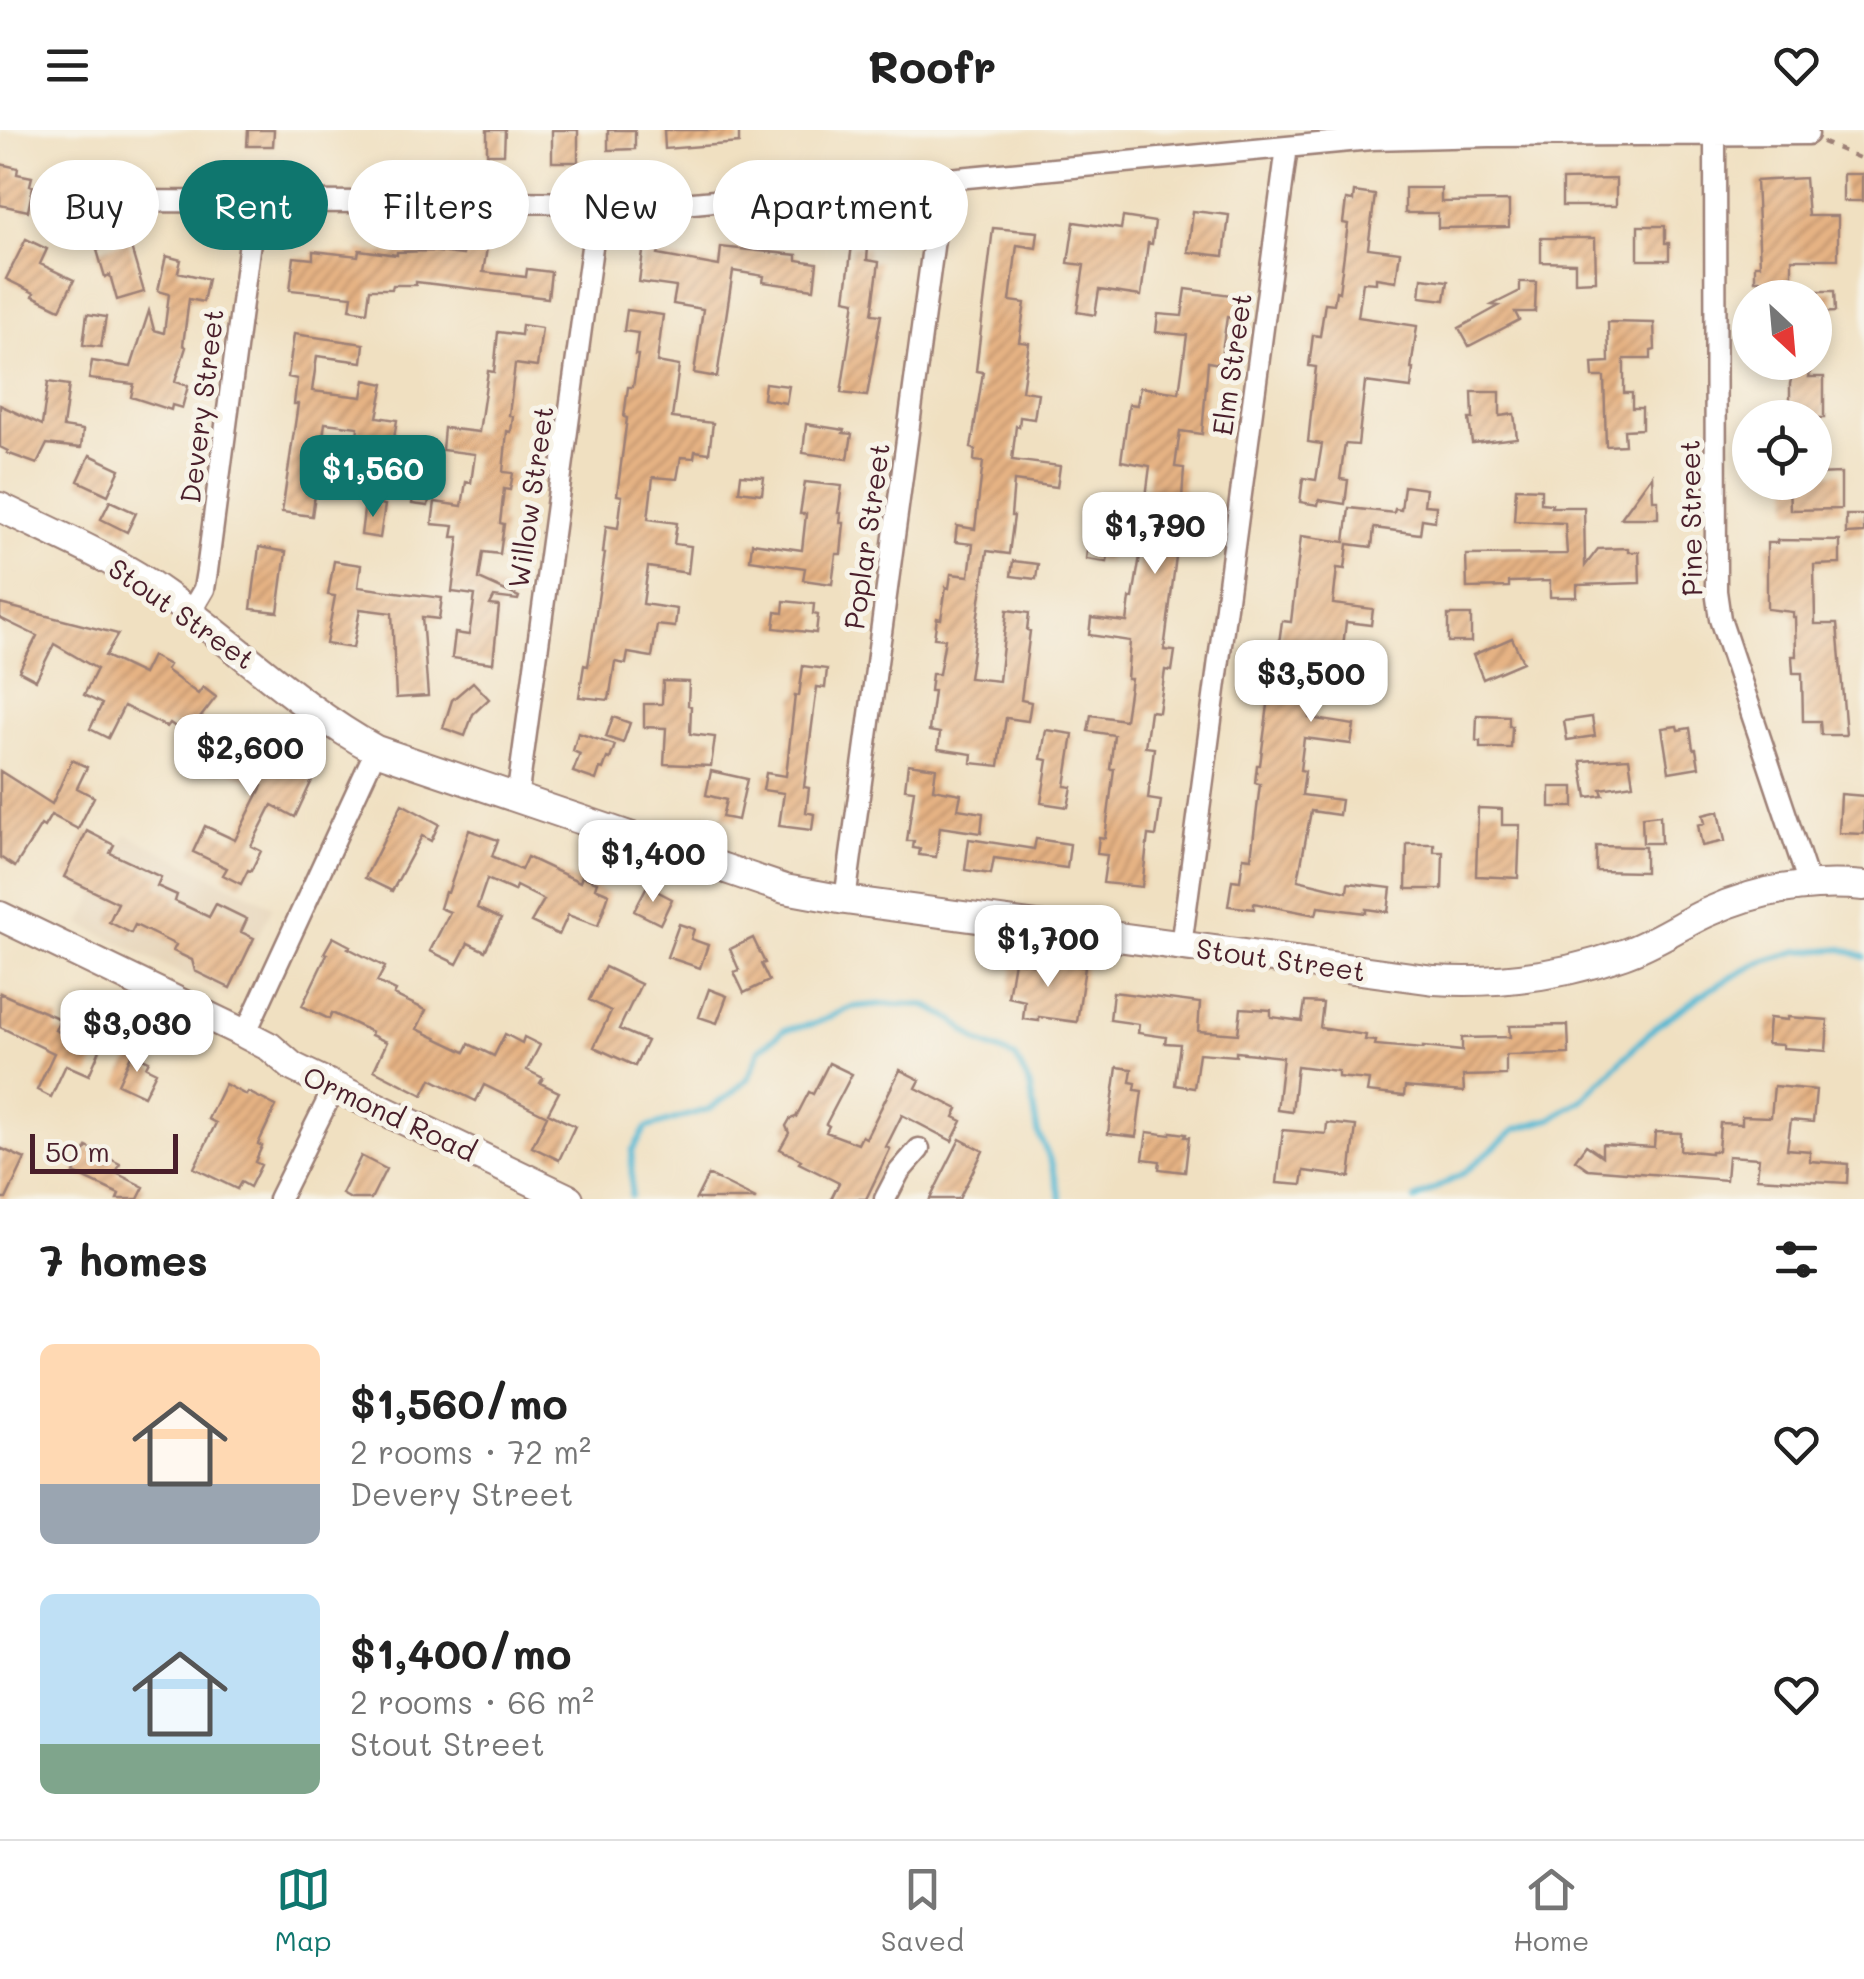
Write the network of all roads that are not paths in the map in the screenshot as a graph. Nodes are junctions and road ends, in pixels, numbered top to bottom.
1 (1808, 134) road end
2 (1715, 136) junction
3 (1287, 147) junction
4 (968, 178) edge
5 (328, 203) edge
6 (549, 203) edge
7 (250, 250) edge
8 (592, 250) edge
9 (933, 250) edge
10 (0, 507) edge
11 (190, 613) junction
12 (376, 750) junction
13 (517, 799) junction
14 (1809, 884) junction
15 (1864, 886) edge
16 (845, 900) junction
17 (0, 916) edge
18 (1182, 946) junction
19 (245, 1034) junction
20 (335, 1086) junction
21 (919, 1149) dead end
22 (279, 1199) edge
23 (570, 1199) edge
24 (886, 1199) edge

1 - 2 street
2 - 3 street
2 - 14 street, Pine Street
3 - 4 street
3 - 18 street, Elm Street
5 - 6 street
7 - 11 street, Devery Street
8 - 13 street, Willow Street
9 - 16 street, Poplar Street
10 - 11 street, Stout Street
11 - 12 street, Stout Street
12 - 13 street, Stout Street
12 - 19 street
13 - 16 street, Stout Street
14 - 15 street, Stout Street
14 - 18 street, Stout Street
16 - 18 street, Stout Street
17 - 19 street, Ormond Road
19 - 20 street, Ormond Road
20 - 22 street
20 - 23 street, Ormond Road
21 - 24 street

